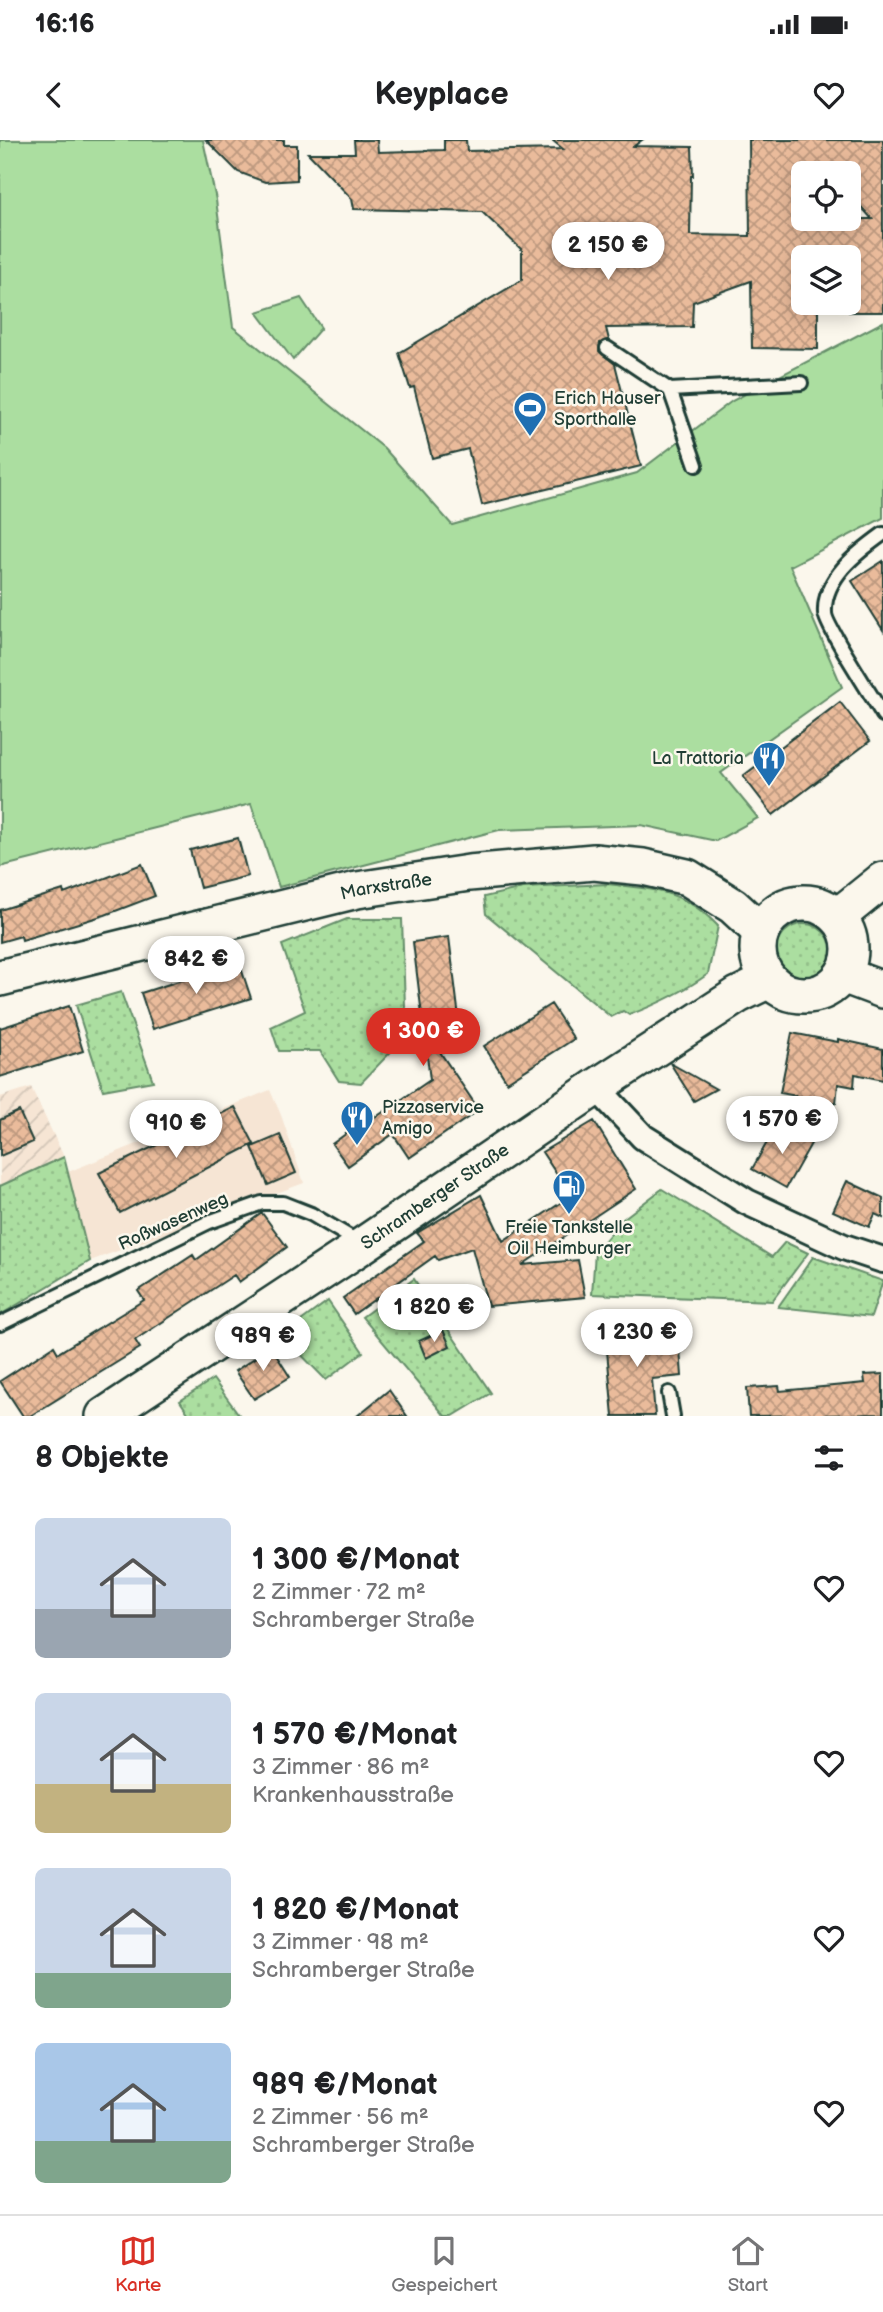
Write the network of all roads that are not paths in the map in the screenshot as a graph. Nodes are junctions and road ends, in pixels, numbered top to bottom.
1 (607, 348) dead end
2 (801, 383) dead end
3 (670, 390) junction
4 (696, 465) dead end
5 (883, 534) edge
6 (883, 694) edge
7 (881, 713) edge
8 (883, 880) edge
9 (837, 917) junction
10 (761, 932) junction
11 (843, 975) junction
12 (0, 978) edge
13 (769, 980) junction
14 (883, 990) edge
15 (596, 1087) junction
16 (363, 1245) junction
17 (883, 1260) edge
18 (0, 1324) edge
19 (669, 1393) dead end
20 (104, 1416) edge
21 (673, 1416) edge

1 - 3 lane
2 - 3 lane
3 - 4 lane
5 - 7 lane
6 - 7 lane
8 - 9 main road
9 - 10 main road
9 - 11 main road
10 - 12 main road, Marxstraße
10 - 13 main road
11 - 13 main road
11 - 14 main road
13 - 15 main road, Schramberger Straße
15 - 16 main road, Schramberger Straße
15 - 17 street
16 - 18 lane, Roßwasenweg
16 - 20 main road, Schramberger Straße
19 - 21 lane

